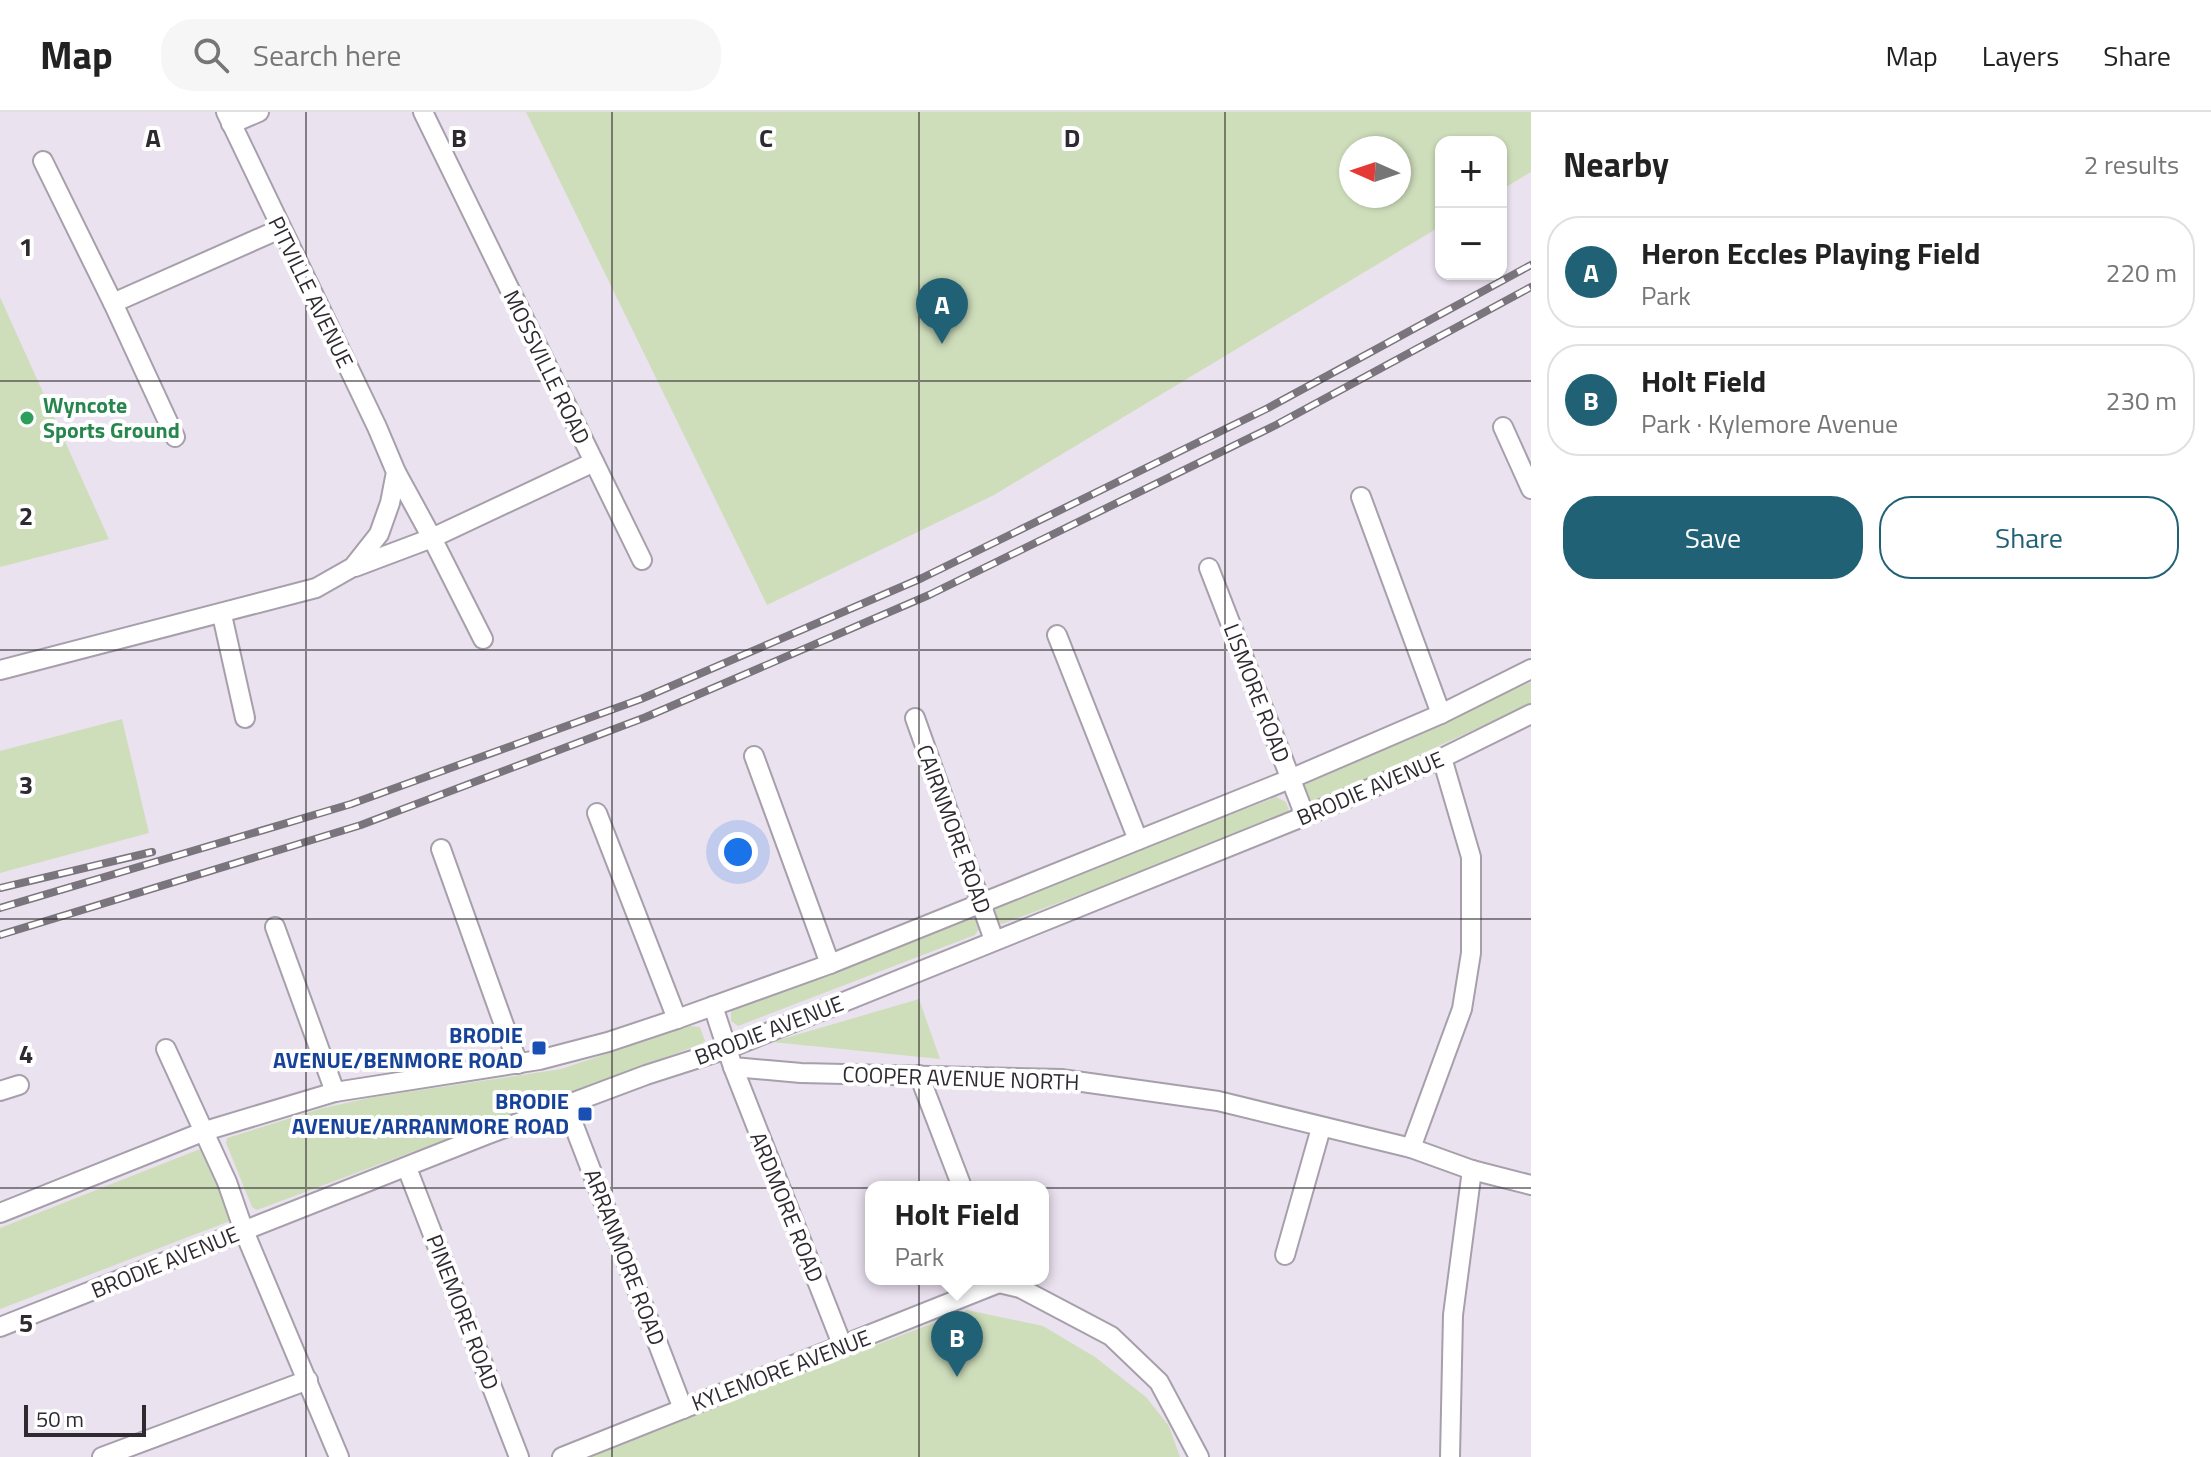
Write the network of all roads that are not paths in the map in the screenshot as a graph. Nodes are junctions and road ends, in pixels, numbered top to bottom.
1 (259, 112) edge
2 (423, 112) edge
3 (228, 118) edge
4 (43, 161) dead end
5 (280, 229) junction
6 (113, 303) junction
7 (1503, 427) dead end
8 (175, 437) dead end
9 (594, 462) junction
10 (396, 472) junction
11 (1531, 489) edge
12 (1361, 497) dead end
13 (432, 538) junction
14 (642, 560) dead end
15 (353, 567) junction
16 (1209, 568) dead end
17 (222, 615) junction
18 (1057, 635) dead end
19 (483, 639) dead end
20 (1531, 669) edge
21 (0, 670) edge
22 (1441, 714) junction
23 (1531, 714) edge
24 (245, 718) dead end
25 (915, 718) dead end
26 (754, 756) dead end
27 (1442, 758) junction
28 (1290, 779) junction
29 (597, 813) dead end
30 (1305, 816) junction
31 (1138, 840) junction
32 (441, 849) dead end
33 (980, 902) junction
34 (275, 927) dead end
35 (994, 940) junction
36 (830, 964) junction
37 (713, 1006) junction
38 (677, 1019) junction
39 (166, 1049) dead end
40 (730, 1058) junction
41 (518, 1064) junction
42 (919, 1075) junction
43 (19, 1085) dead end
44 (0, 1091) edge
45 (335, 1092) junction
46 (566, 1105) junction
47 (1321, 1128) junction
48 (205, 1131) junction
49 (1411, 1148) junction
50 (407, 1168) junction
51 (1472, 1170) junction
52 (960, 1181) edge
53 (1531, 1185) edge
54 (0, 1213) edge
55 (244, 1231) junction
56 (1285, 1255) dead end
57 (989, 1285) edge
58 (1011, 1285) edge
59 (0, 1327) edge
60 (843, 1347) junction
61 (308, 1380) junction
62 (683, 1409) junction
63 (102, 1457) edge
64 (339, 1457) edge
65 (519, 1457) edge
66 (562, 1457) edge
67 (1199, 1457) edge
68 (1450, 1457) edge

1 - 3 street
2 - 9 street, MOSSVILLE ROAD
3 - 5 street, PITVILLE AVENUE
4 - 6 street
5 - 6 street
5 - 10 street, PITVILLE AVENUE
6 - 8 street
7 - 11 street
9 - 13 street, MOSSVILLE ROAD
9 - 14 street
10 - 13 street, PITVILLE AVENUE
10 - 15 street
12 - 22 street
13 - 15 street
13 - 19 street, PITVILLE AVENUE
15 - 17 street
16 - 28 street, LISMORE ROAD
17 - 21 street
17 - 24 street
18 - 31 street
20 - 22 street, BRODIE AVENUE
22 - 28 street, BRODIE AVENUE
23 - 27 street, BRODIE AVENUE
25 - 33 street, CAIRNMORE ROAD
26 - 36 street
27 - 30 street, BRODIE AVENUE
27 - 49 street
28 - 30 street, LISMORE ROAD
28 - 31 street, BRODIE AVENUE
29 - 38 street
30 - 35 street, BRODIE AVENUE
31 - 33 street, BRODIE AVENUE
32 - 41 street
33 - 35 street, CAIRNMORE ROAD
33 - 36 street, BRODIE AVENUE
34 - 45 street
35 - 40 street, BRODIE AVENUE
36 - 37 street, BRODIE AVENUE
37 - 38 street, BRODIE AVENUE
37 - 40 street, ARDMORE ROAD
38 - 41 street, BRODIE AVENUE
39 - 48 street
40 - 42 street, COOPER AVENUE NORTH
40 - 46 street, BRODIE AVENUE
40 - 60 street, ARDMORE ROAD
41 - 45 street, BRODIE AVENUE
42 - 47 street, COOPER AVENUE NORTH
42 - 52 street
43 - 44 street
45 - 48 street, BRODIE AVENUE
46 - 50 street, BRODIE AVENUE
46 - 62 street, ARRANMORE ROAD
47 - 49 street, COOPER AVENUE NORTH
47 - 56 street
48 - 54 street, BRODIE AVENUE
48 - 55 street
49 - 51 street, COOPER AVENUE NORTH
50 - 55 street, BRODIE AVENUE
50 - 65 street, PINEMORE ROAD
51 - 53 street, COOPER AVENUE NORTH
51 - 68 street
55 - 59 street, BRODIE AVENUE
55 - 61 street
57 - 60 street, KYLEMORE AVENUE
58 - 67 street
60 - 62 street, KYLEMORE AVENUE
61 - 63 street
61 - 64 street
62 - 66 street, KYLEMORE AVENUE

